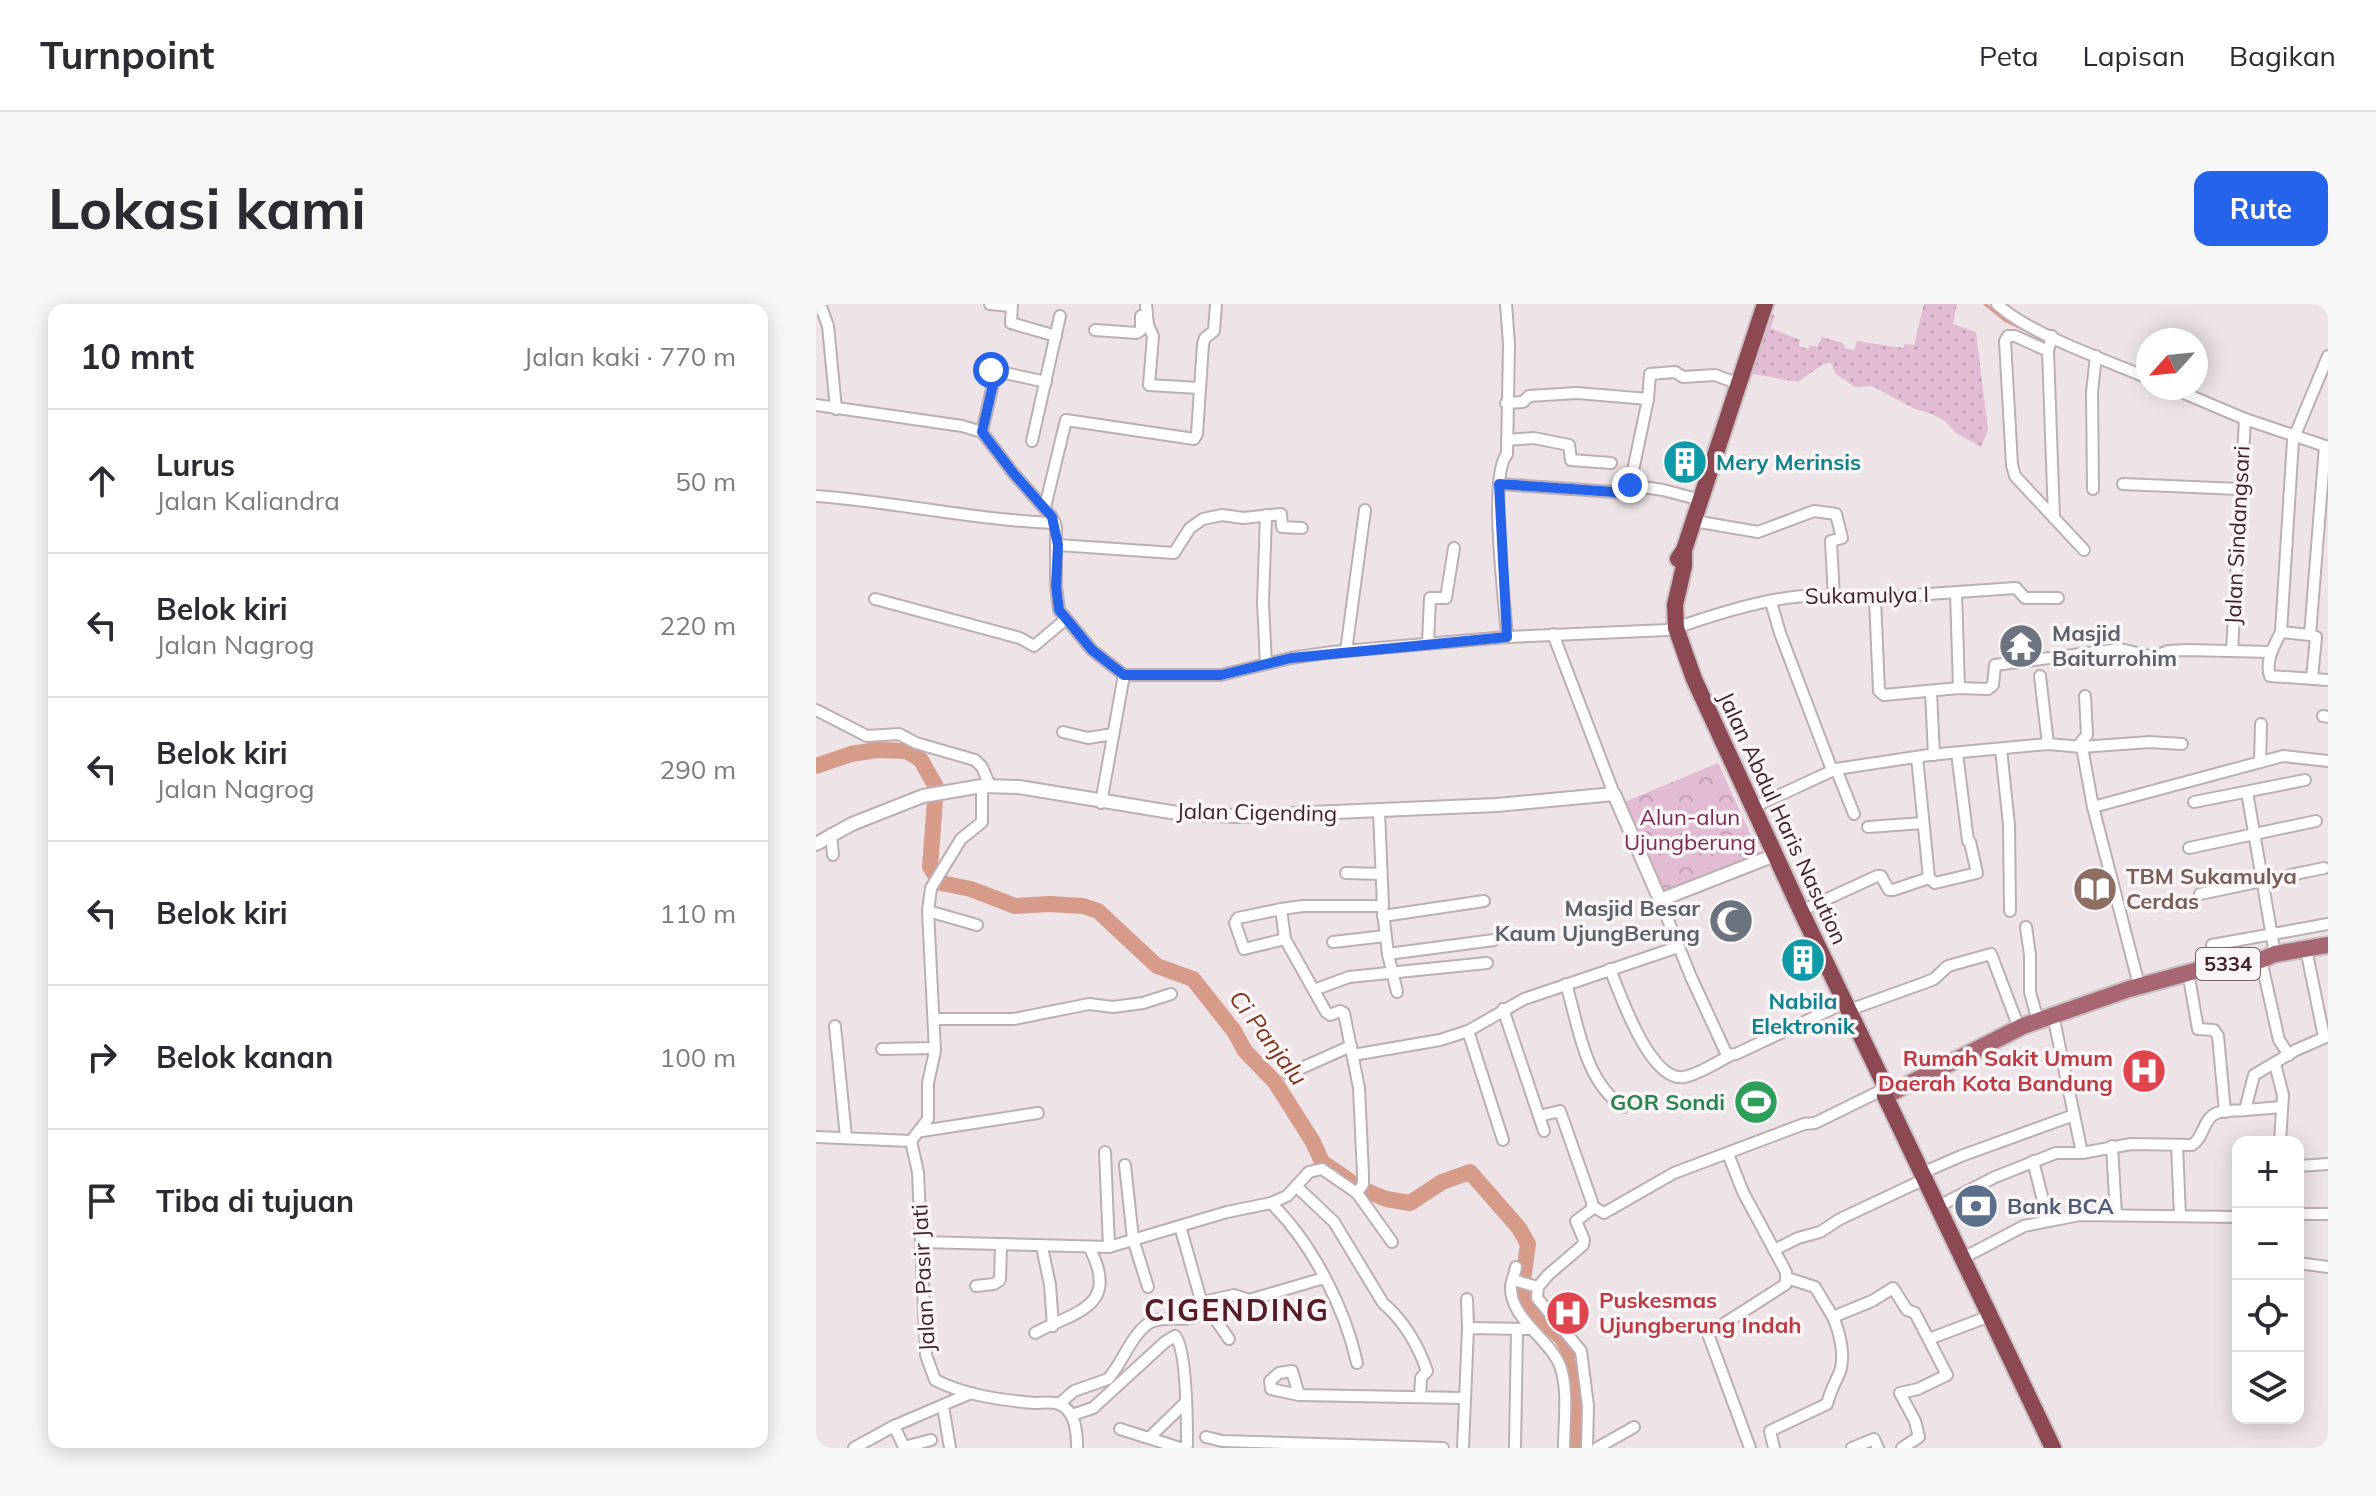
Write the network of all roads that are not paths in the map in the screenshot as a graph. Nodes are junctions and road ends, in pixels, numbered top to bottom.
1 (820, 304) edge
2 (990, 304) edge
3 (1143, 304) edge
4 (1216, 304) edge
5 (1506, 304) edge
6 (1765, 304) edge
7 (1997, 304) edge
8 (1011, 305) edge
9 (1060, 316) dead end
10 (1095, 330) dead end
11 (1056, 336) junction
12 (2050, 342) junction
13 (2328, 356) edge
14 (2095, 360) junction
15 (983, 364) dead end
16 (996, 371) junction
17 (2136, 374) edge
18 (1046, 382) junction
19 (1739, 384) junction
20 (1199, 388) junction
21 (1648, 399) junction
22 (2198, 400) edge
23 (1506, 403) junction
24 (816, 405) edge
25 (836, 409) junction
26 (2244, 421) junction
27 (982, 432) junction
28 (2295, 434) junction
29 (1507, 440) junction
30 (1032, 441) dead end
31 (2327, 446) edge
32 (1611, 463) dead end
33 (1499, 484) junction
34 (2123, 484) dead end
35 (1630, 485) junction
36 (2093, 489) dead end
37 (2239, 489) junction
38 (816, 496) edge
39 (2055, 496) junction
40 (2038, 499) junction
41 (1701, 500) junction
42 (1045, 507) junction
43 (1365, 510) dead end
44 (1266, 515) junction
45 (2054, 518) junction
46 (1694, 521) junction
47 (1055, 523) junction
48 (1302, 528) dead end
49 (1058, 545) junction
50 (1454, 548) dead end
51 (2084, 550) dead end
52 (1956, 593) junction
53 (1834, 598) junction
54 (2058, 598) dead end
55 (875, 599) dead end
56 (1875, 599) junction
57 (1771, 602) junction
58 (1066, 619) junction
59 (1672, 629) junction
60 (2281, 632) junction
61 (1553, 634) junction
62 (2318, 636) edge
63 (1507, 637) junction
64 (1428, 643) junction
65 (1346, 651) junction
66 (2232, 651) junction
67 (2271, 652) junction
68 (1266, 664) junction
69 (1124, 675) junction
70 (2040, 676) dead end
71 (2312, 678) junction
72 (2328, 680) edge
73 (1959, 688) junction
74 (1931, 691) junction
75 (2085, 696) dead end
76 (816, 710) edge
77 (2261, 724) dead end
78 (1063, 732) dead end
79 (1113, 734) junction
80 (2048, 744) junction
81 (2182, 744) dead end
82 (2080, 746) junction
83 (2001, 749) junction
84 (1957, 753) junction
85 (1934, 755) junction
86 (1917, 757) junction
87 (2328, 761) edge
88 (2260, 762) junction
89 (1834, 770) junction
90 (2305, 780) dead end
91 (986, 786) junction
92 (2247, 792) junction
93 (1614, 794) junction
94 (2194, 802) dead end
95 (1101, 803) junction
96 (1754, 807) junction
97 (2093, 807) junction
98 (1379, 812) junction
99 (1854, 814) dead end
100 (2316, 821) dead end
101 (1923, 823) junction
102 (1868, 827) dead end
103 (831, 834) junction
104 (2254, 834) junction
105 (816, 844) edge
106 (2189, 848) dead end
107 (833, 855) dead end
108 (1771, 857) junction
109 (2324, 868) dead end
110 (1346, 873) dead end
111 (1381, 874) junction
112 (1929, 878) junction
113 (2263, 883) junction
114 (2200, 894) dead end
115 (1660, 900) junction
116 (1484, 901) dead end
117 (1281, 909) junction
118 (928, 911) junction
119 (1383, 911) junction
120 (1801, 911) junction
121 (2010, 911) dead end
122 (2328, 924) edge
123 (977, 925) dead end
124 (2026, 927) dead end
125 (2272, 934) junction
126 (1385, 936) junction
127 (1285, 939) junction
128 (1494, 940) dead end
129 (1333, 942) dead end
130 (2212, 945) dead end
131 (2328, 945) edge
132 (1678, 947) junction
133 (2306, 949) junction
134 (1388, 954) junction
135 (2268, 957) junction
136 (1487, 963) dead end
137 (1610, 969) junction
138 (2188, 972) junction
139 (1393, 973) junction
140 (1566, 984) junction
141 (2139, 985) junction
142 (1314, 990) junction
143 (1397, 992) dead end
144 (1171, 994) dead end
145 (1503, 1009) junction
146 (1842, 1009) junction
147 (2046, 1018) junction
148 (934, 1019) junction
149 (835, 1026) dead end
150 (2019, 1028) junction
151 (1468, 1031) junction
152 (2326, 1037) edge
153 (935, 1048) junction
154 (882, 1049) dead end
155 (1352, 1050) junction
156 (1727, 1054) junction
157 (2289, 1055) junction
158 (2275, 1064) junction
159 (1288, 1074) dead end
160 (1882, 1094) junction
161 (1623, 1107) dead end
162 (2282, 1107) junction
163 (2245, 1110) junction
164 (2225, 1112) junction
165 (1038, 1113) dead end
166 (2074, 1115) junction
167 (1539, 1116) junction
168 (922, 1131) junction
169 (1544, 1131) dead end
170 (2280, 1136) edge
171 (816, 1137) edge
172 (846, 1137) junction
173 (1503, 1140) dead end
174 (911, 1141) junction
175 (2177, 1145) junction
176 (2112, 1146) junction
177 (1105, 1152) dead end
178 (2082, 1153) junction
179 (1728, 1154) junction
180 (2033, 1161) junction
181 (2328, 1164) edge
182 (1125, 1165) dead end
183 (2304, 1166) edge
184 (1924, 1176) junction
185 (1296, 1186) junction
186 (1359, 1189) junction
187 (1271, 1203) junction
188 (1592, 1206) junction
189 (1939, 1206) junction
190 (2304, 1214) edge
191 (2328, 1214) edge
192 (2116, 1215) junction
193 (2180, 1216) junction
194 (2232, 1217) edge
195 (2048, 1220) junction
196 (1180, 1226) junction
197 (1133, 1239) junction
198 (921, 1242) junction
199 (1392, 1242) dead end
200 (1001, 1245) junction
201 (1042, 1247) junction
202 (1089, 1247) junction
203 (1109, 1247) junction
204 (1774, 1250) junction
205 (1963, 1258) junction
206 (2304, 1264) edge
207 (1516, 1267) dead end
208 (2328, 1267) edge
209 (1324, 1278) junction
210 (1787, 1278) junction
211 (1517, 1281) junction
212 (976, 1286) dead end
213 (1535, 1286) junction
214 (1148, 1287) dead end
215 (1467, 1299) dead end
216 (1203, 1307) junction
217 (1990, 1316) junction
218 (1833, 1317) junction
219 (1053, 1326) junction
220 (1468, 1328) junction
221 (1517, 1329) junction
222 (1532, 1329) junction
223 (1035, 1333) dead end
224 (1229, 1339) dead end
225 (1929, 1339) junction
226 (1357, 1363) dead end
227 (971, 1393) junction
228 (1299, 1395) dead end
229 (1420, 1397) junction
230 (1463, 1398) junction
231 (1186, 1402) junction
232 (1059, 1404) junction
233 (943, 1406) junction
234 (1072, 1415) junction
235 (894, 1426) junction
236 (1634, 1427) dead end
237 (1120, 1429) dead end
238 (1206, 1437) dead end
239 (1149, 1438) junction
240 (931, 1440) dead end
241 (1310, 1446) edge
242 (1354, 1446) edge
243 (1409, 1447) edge
244 (854, 1448) edge
245 (950, 1448) edge
246 (1077, 1448) edge
247 (1182, 1448) edge
248 (1443, 1448) edge
249 (1463, 1448) edge
250 (1515, 1448) edge
251 (1564, 1448) edge
252 (1587, 1448) edge
253 (1597, 1448) edge
254 (1750, 1448) edge
255 (1774, 1448) edge
256 (1852, 1448) edge
257 (1878, 1448) edge
258 (1902, 1448) edge
259 (2053, 1448) edge

1 - 25 street
2 - 8 street
3 - 10 street
3 - 20 street
4 - 20 street
5 - 23 street
6 - 19 highway, Jalan Abdul Haris Nasution
7 - 12 street
8 - 11 street
9 - 11 street
11 - 18 street
12 - 14 street
12 - 39 street
12 - 40 street
13 - 28 street
14 - 17 street
14 - 36 street
15 - 16 street
16 - 18 street
16 - 27 street
18 - 30 street
19 - 21 street
19 - 41 highway, Jalan Abdul Haris Nasution
20 - 42 street
21 - 23 street
21 - 35 street
22 - 26 street, Jalan Sindangsari
23 - 29 street
24 - 25 street
25 - 27 street
26 - 28 street, Jalan Sindangsari
26 - 37 street, Jalan Sindangsari
27 - 42 street
28 - 31 street, Jalan Sindangsari
28 - 60 street
29 - 32 street
29 - 33 street
31 - 62 street
33 - 35 street
33 - 63 street
34 - 37 street
35 - 41 street
37 - 66 street, Jalan Sindangsari
38 - 47 street
39 - 40 street
39 - 45 street
40 - 45 street
41 - 46 highway, Jalan Abdul Haris Nasution
42 - 47 street
43 - 65 street
44 - 48 street
44 - 49 street
44 - 68 street
45 - 51 street
46 - 53 street
46 - 59 highway, Jalan Abdul Haris Nasution
47 - 49 street
49 - 58 street
50 - 64 street
52 - 54 street, Sukamulya I
52 - 56 street, Sukamulya I
52 - 73 street
53 - 56 street, Sukamulya I
53 - 57 street, Sukamulya I
55 - 58 street
56 - 74 street
57 - 59 street, Sukamulya I
57 - 89 street
58 - 69 street
59 - 61 street, Sukamulya I
59 - 96 highway, Jalan Abdul Haris Nasution
59 - 108 highway, Jalan Abdul Haris Nasution
60 - 62 street
60 - 67 street
61 - 63 street, Sukamulya I
61 - 93 street
62 - 71 street
63 - 64 street, Sukamulya I
64 - 65 street, Sukamulya I
65 - 68 street, Sukamulya I
66 - 67 street
66 - 73 street
67 - 71 street
68 - 69 street, Sukamulya I
69 - 79 street
70 - 80 street
71 - 72 street
73 - 74 street
74 - 85 street
75 - 82 street
76 - 91 street
77 - 88 street
78 - 79 street
79 - 95 street
80 - 82 street
80 - 83 street
81 - 82 street
82 - 97 street
83 - 84 street
83 - 121 street
84 - 85 street
84 - 112 street
85 - 86 street
86 - 89 street
86 - 101 street
87 - 88 street
88 - 97 street
89 - 96 street
89 - 99 street
90 - 92 street
91 - 95 street, Jalan Cigending
91 - 103 street, Jalan Cigending
91 - 118 street
92 - 94 street
92 - 104 street
93 - 98 street, Jalan Cigending
93 - 115 street
95 - 98 street, Jalan Cigending
96 - 108 highway, Jalan Abdul Haris Nasution
97 - 141 street
98 - 111 street
100 - 104 street
101 - 102 street
101 - 112 street
103 - 105 street, Jalan Cigending
103 - 107 street
104 - 106 street
104 - 113 street
108 - 115 street
108 - 120 highway, Jalan Abdul Haris Nasution
108 - 146 highway, Jalan Abdul Haris Nasution
109 - 113 street
110 - 111 street
111 - 119 street
112 - 120 street
113 - 114 street
113 - 125 street
115 - 132 street
116 - 119 street
117 - 119 street
117 - 127 street
117 - 127 street
118 - 123 street
118 - 148 street
119 - 126 street
120 - 146 highway, Jalan Abdul Haris Nasution
122 - 125 street
124 - 147 street
125 - 130 street
125 - 135 street
126 - 129 street
126 - 134 street
127 - 142 street
128 - 134 street
131 - 133 main road, 5334
132 - 137 street
132 - 156 street
133 - 135 main road, 5334
133 - 152 street
134 - 139 street
135 - 138 main road, 5334
135 - 157 street
136 - 139 street
137 - 140 street
137 - 156 street
138 - 141 main road, 5334
138 - 164 street
139 - 142 street
139 - 143 street
140 - 145 street
140 - 161 street
141 - 147 main road, 5334
142 - 155 street
144 - 148 street
145 - 151 street
145 - 167 street
146 - 150 street
146 - 156 street
146 - 160 highway, Jalan Abdul Haris Nasution
147 - 150 main road, 5334
147 - 166 street
148 - 153 street
149 - 172 street
150 - 160 main road, 5334
151 - 155 street
151 - 173 street
152 - 157 street
153 - 154 street
153 - 168 street
155 - 159 street
155 - 186 street
157 - 158 street
158 - 162 street
158 - 163 street
160 - 179 street
160 - 184 highway, Jalan Abdul Haris Nasution
162 - 163 street
162 - 170 street
163 - 164 street
164 - 175 street
165 - 168 street
166 - 178 street
166 - 184 street
167 - 169 street
167 - 188 street
168 - 174 street
171 - 172 street
172 - 174 street
174 - 198 street, Jalan Pasir Jati
175 - 176 street
175 - 193 street
176 - 178 street
176 - 192 street
177 - 203 street
178 - 180 street
179 - 188 street
179 - 204 street
180 - 189 street
180 - 195 street
181 - 183 street
182 - 197 street
184 - 189 highway, Jalan Abdul Haris Nasution
184 - 204 street
185 - 186 street
185 - 187 street
185 - 229 street
186 - 199 street
187 - 196 street
187 - 209 street
188 - 213 street
189 - 205 highway, Jalan Abdul Haris Nasution
190 - 191 street
192 - 193 street
192 - 195 street
193 - 194 street
195 - 205 street
196 - 197 street
196 - 216 street
197 - 203 street
197 - 214 street
198 - 200 street
198 - 227 street, Jalan Pasir Jati
200 - 201 street
200 - 212 street
201 - 202 street
201 - 219 street
202 - 203 street
202 - 219 street
204 - 210 street
205 - 217 highway, Jalan Abdul Haris Nasution
206 - 208 street
207 - 211 street
209 - 216 street
209 - 226 street
210 - 218 street
210 - 254 street
211 - 213 street
211 - 222 street
213 - 252 street
215 - 220 street
216 - 224 street
216 - 232 street
217 - 225 street
217 - 259 highway, Jalan Abdul Haris Nasution
218 - 225 street
218 - 255 street
219 - 223 street
220 - 221 street
220 - 230 street
221 - 222 street
221 - 250 street
222 - 251 street
225 - 258 street
227 - 232 street, Jalan Pasir Jati
227 - 233 street
228 - 229 street
229 - 230 street
230 - 249 street
231 - 234 street
231 - 239 street
231 - 247 street
232 - 234 street
233 - 235 street
233 - 245 street
234 - 246 street
235 - 240 street
235 - 244 street
236 - 253 street
237 - 239 street
238 - 241 street
239 - 247 street
241 - 242 street
242 - 243 street
243 - 248 street
256 - 257 street

